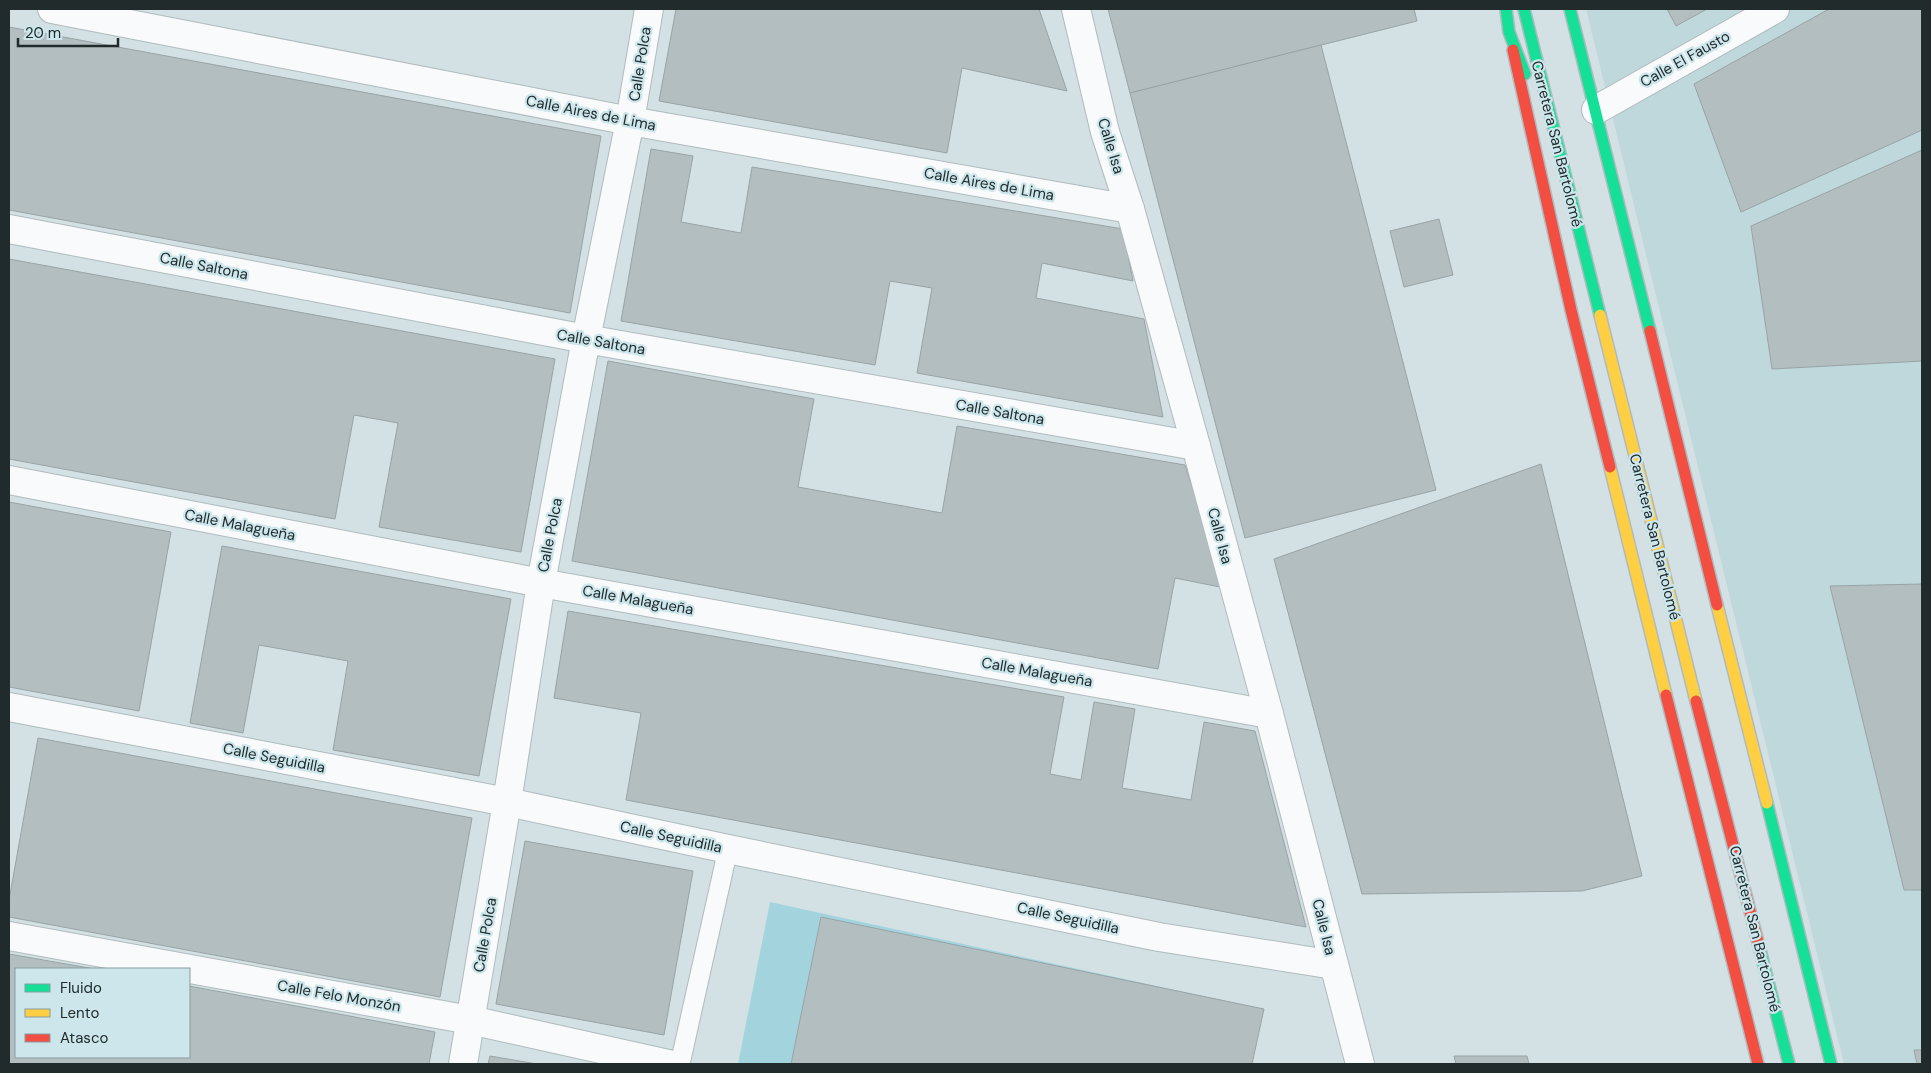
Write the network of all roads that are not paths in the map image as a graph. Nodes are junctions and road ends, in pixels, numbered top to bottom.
1 (52, 9) edge
2 (649, 9) edge
3 (1076, 9) edge
4 (1504, 9) edge
5 (1524, 9) edge
6 (1570, 9) edge
7 (1775, 9) edge
8 (1509, 32) junction
9 (1596, 110) junction
10 (630, 121) junction
11 (1130, 209) junction
12 (9, 229) edge
13 (1580, 236) junction
14 (586, 339) junction
15 (1196, 446) junction
16 (9, 480) edge
17 (541, 583) junction
18 (9, 707) edge
19 (1269, 714) junction
20 (507, 802) junction
21 (728, 849) junction
22 (9, 936) edge
23 (1334, 965) junction
24 (185, 968) edge
25 (190, 969) edge
26 (470, 1020) junction
27 (463, 1064) edge
28 (668, 1064) edge
29 (680, 1064) edge
30 (1360, 1064) edge
31 (1758, 1064) edge
32 (1789, 1064) edge
33 (1831, 1064) edge

1 - 10 street, Calle Aires de Lima
2 - 10 street, Calle Polca
3 - 11 street, Calle Isa
4 - 8 street
5 - 13 street, Carretera San Bartolomé
6 - 9 street
7 - 9 street, Calle El Fausto
8 - 13 street
8 - 31 street, Carretera San Bartolomé
9 - 33 street
10 - 11 street, Calle Aires de Lima
10 - 14 street, Calle Polca
11 - 15 street, Calle Isa
12 - 14 street, Calle Saltona
13 - 32 street, Carretera San Bartolomé
14 - 15 street, Calle Saltona
14 - 17 street, Calle Polca
15 - 19 street, Calle Isa
16 - 17 street, Calle Malagueña
17 - 19 street, Calle Malagueña
17 - 20 street, Calle Polca
18 - 20 street, Calle Seguidilla
19 - 23 street, Calle Isa
20 - 21 street, Calle Seguidilla
20 - 26 street, Calle Polca
21 - 23 street, Calle Seguidilla
21 - 29 lane
22 - 24 street, Calle Felo Monzón
23 - 30 street, Calle Isa
25 - 26 street, Calle Felo Monzón
26 - 27 street, Calle Polca
26 - 28 street, Calle Felo Monzón

